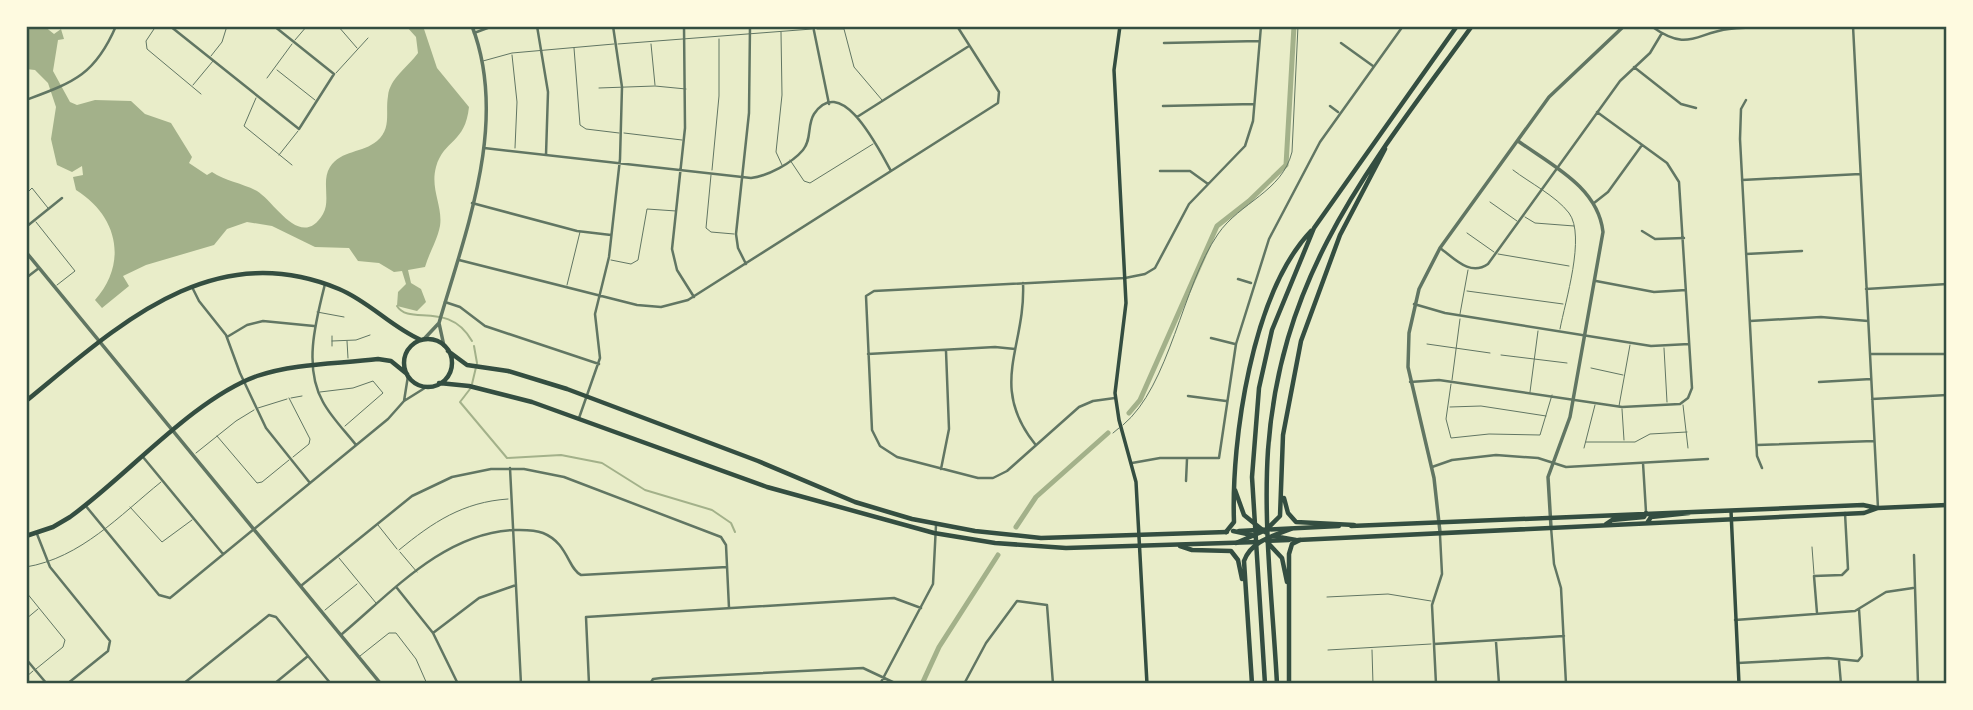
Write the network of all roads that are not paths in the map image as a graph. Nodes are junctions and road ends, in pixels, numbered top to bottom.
1 (116, 26) edge
2 (156, 26) edge
3 (170, 26) edge
4 (222, 26) edge
5 (274, 26) edge
6 (307, 26) edge
7 (338, 26) edge
8 (472, 26) edge
9 (493, 26) edge
10 (537, 26) edge
11 (613, 26) edge
12 (684, 26) edge
13 (750, 26) edge
14 (957, 26) edge
15 (1120, 26) edge
16 (1261, 26) edge
17 (1298, 26) edge
18 (1402, 26) edge
19 (1457, 26) edge
20 (1472, 26) edge
21 (1624, 26) edge
22 (1651, 26) edge
23 (1789, 26) edge
24 (1806, 26) edge
25 (1833, 26) edge
26 (1853, 26) edge
27 (1752, 27) edge
28 (226, 28) edge
29 (813, 28) edge
30 (781, 32) junction
31 (474, 33) junction
32 (1662, 33) junction
33 (750, 34) junction
34 (719, 36) junction
35 (368, 38) dead end
36 (685, 39) junction
37 (1260, 41) junction
38 (294, 42) junction
39 (651, 42) junction
40 (1164, 43) dead end
41 (1341, 43) dead end
42 (616, 44) junction
43 (969, 46) junction
44 (574, 47) junction
45 (357, 48) junction
46 (542, 50) junction
47 (512, 53) junction
48 (211, 59) junction
49 (481, 61) junction
50 (1374, 67) junction
51 (1634, 67) junction
52 (276, 68) junction
53 (334, 74) junction
54 (267, 78) dead end
55 (192, 86) junction
56 (655, 86) junction
57 (622, 87) junction
58 (599, 88) dead end
59 (686, 89) junction
60 (201, 94) dead end
61 (257, 96) junction
62 (26, 100) edge
63 (316, 100) junction
64 (883, 100) junction
65 (1746, 100) dead end
66 (829, 104) junction
67 (1255, 104) junction
68 (1163, 106) dead end
69 (1330, 106) dead end
70 (1696, 108) dead end
71 (1340, 113) junction
72 (1597, 113) junction
73 (857, 117) junction
74 (299, 129) junction
75 (622, 133) junction
76 (1391, 137) junction
77 (684, 141) junction
78 (1518, 141) junction
79 (874, 143) junction
80 (1642, 145) junction
81 (484, 148) junction
82 (515, 152) junction
83 (279, 155) junction
84 (545, 155) junction
85 (790, 159) junction
86 (619, 164) junction
87 (292, 165) dead end
88 (782, 165) junction
89 (1556, 169) junction
90 (1513, 170) dead end
91 (681, 171) junction
92 (891, 171) junction
93 (1160, 171) dead end
94 (1860, 174) junction
95 (711, 175) junction
96 (742, 178) junction
97 (1742, 180) junction
98 (1208, 184) junction
99 (1541, 191) junction
100 (26, 194) edge
101 (62, 198) dead end
102 (1490, 202) dead end
103 (1594, 203) junction
104 (471, 204) junction
105 (49, 209) junction
106 (676, 211) junction
107 (1523, 216) junction
108 (34, 220) junction
109 (1518, 222) junction
110 (1576, 226) junction
111 (26, 227) edge
112 (1314, 228) junction
113 (1642, 231) dead end
114 (580, 232) junction
115 (1468, 233) dead end
116 (736, 234) junction
117 (611, 235) junction
118 (1684, 238) junction
119 (1440, 248) junction
120 (1802, 251) dead end
121 (26, 252) edge
122 (1496, 253) junction
123 (1746, 254) junction
124 (457, 259) junction
125 (608, 260) junction
126 (746, 264) junction
127 (1572, 266) junction
128 (39, 268) junction
129 (1469, 268) junction
130 (26, 278) edge
131 (1125, 278) junction
132 (1238, 279) dead end
133 (1596, 281) junction
134 (1023, 283) junction
135 (325, 284) junction
136 (1252, 284) junction
137 (1947, 284) edge
138 (192, 286) junction
139 (55, 287) junction
140 (566, 288) junction
141 (1866, 289) junction
142 (1686, 290) junction
143 (1464, 291) junction
144 (599, 296) junction
145 (694, 297) junction
146 (445, 302) junction
147 (1414, 304) junction
148 (1564, 304) junction
149 (317, 312) junction
150 (1460, 316) junction
151 (344, 317) dead end
152 (1750, 321) junction
153 (1868, 321) junction
154 (439, 323) junction
155 (314, 326) junction
156 (1539, 326) junction
157 (1560, 329) junction
158 (1586, 334) junction
159 (370, 335) dead end
160 (332, 336) dead end
161 (227, 337) junction
162 (1211, 338) dead end
163 (423, 340) junction
164 (100, 341) junction
165 (332, 341) junction
166 (347, 341) junction
167 (1630, 343) junction
168 (1236, 344) junction
169 (1427, 344) dead end
170 (1689, 344) junction
171 (332, 345) dead end
172 (1664, 345) junction
173 (446, 348) junction
174 (1456, 348) junction
175 (1015, 349) junction
176 (946, 350) junction
177 (1490, 352) dead end
178 (868, 354) junction
179 (1870, 354) junction
180 (1947, 354) edge
181 (1502, 355) dead end
182 (1535, 359) junction
183 (348, 363) junction
184 (1567, 363) dead end
185 (599, 364) junction
186 (315, 365) junction
187 (1591, 368) dead end
188 (407, 375) junction
189 (1624, 375) junction
190 (1871, 379) junction
191 (1451, 381) junction
192 (244, 382) junction
193 (1410, 382) junction
194 (1819, 382) dead end
195 (439, 383) junction
196 (428, 386) junction
197 (1530, 391) junction
198 (318, 392) junction
199 (1552, 395) junction
200 (1947, 395) edge
201 (302, 396) dead end
202 (1188, 396) dead end
203 (587, 397) junction
204 (289, 398) junction
205 (1115, 398) junction
206 (1574, 399) junction
207 (1872, 399) junction
208 (26, 401) edge
209 (404, 401) junction
210 (1226, 401) junction
211 (1595, 403) junction
212 (1682, 403) junction
213 (1667, 405) junction
214 (1448, 407) junction
215 (1620, 407) junction
216 (257, 409) junction
217 (1546, 416) junction
218 (579, 418) junction
219 (1120, 427) junction
220 (343, 428) junction
221 (175, 431) junction
222 (1687, 432) junction
223 (1113, 433) dead end
224 (216, 436) junction
225 (1874, 441) junction
226 (1586, 442) junction
227 (1624, 443) junction
228 (356, 445) junction
229 (1036, 445) junction
230 (1757, 445) junction
231 (1688, 447) dead end
232 (1584, 448) dead end
233 (194, 454) junction
234 (143, 457) junction
235 (290, 459) junction
236 (1187, 459) junction
237 (1708, 459) dead end
238 (1132, 463) junction
239 (1643, 463) junction
240 (1553, 464) junction
241 (1432, 467) junction
242 (510, 468) junction
243 (1762, 468) dead end
244 (941, 469) junction
245 (162, 480) junction
246 (1186, 481) dead end
247 (310, 483) junction
248 (1235, 489) junction
249 (1283, 494) junction
250 (512, 499) junction
251 (85, 505) junction
252 (1947, 505) edge
253 (130, 507) junction
254 (1878, 508) junction
255 (1731, 509) junction
256 (1703, 510) junction
257 (1646, 513) junction
258 (1845, 513) junction
259 (1550, 517) junction
260 (194, 518) junction
261 (1731, 519) junction
262 (1439, 523) junction
263 (1647, 523) junction
264 (377, 524) junction
265 (936, 525) junction
266 (1354, 525) junction
267 (1605, 525) junction
268 (1551, 527) junction
269 (105, 528) junction
270 (255, 528) junction
271 (513, 530) junction
272 (1263, 530) junction
273 (1226, 532) junction
274 (1440, 532) junction
275 (934, 533) junction
276 (1250, 533) junction
277 (37, 534) junction
278 (26, 536) edge
279 (1276, 536) junction
280 (1139, 537) junction
281 (1298, 540) junction
282 (1246, 541) junction
283 (1263, 541) junction
284 (1180, 546) junction
285 (1812, 547) dead end
286 (1140, 548) junction
287 (399, 550) junction
288 (224, 555) junction
289 (1914, 555) dead end
290 (337, 556) junction
291 (47, 562) junction
292 (26, 566) edge
293 (727, 567) junction
294 (417, 572) junction
295 (1814, 576) junction
296 (358, 582) junction
297 (302, 585) junction
298 (516, 586) junction
299 (1288, 586) junction
300 (397, 588) junction
301 (1913, 588) junction
302 (1245, 590) junction
303 (26, 592) edge
304 (1327, 597) dead end
305 (1433, 601) junction
306 (377, 605) junction
307 (39, 608) junction
308 (729, 608) junction
309 (921, 608) junction
310 (1859, 610) junction
311 (324, 612) junction
312 (1817, 613) junction
313 (26, 619) edge
314 (1735, 620) junction
315 (433, 633) junction
316 (342, 634) junction
317 (1564, 636) junction
318 (1496, 640) junction
319 (1434, 644) junction
320 (1371, 648) junction
321 (1328, 650) dead end
322 (308, 656) junction
323 (360, 656) junction
324 (26, 659) edge
325 (1839, 661) junction
326 (1738, 663) junction
327 (35, 669) junction
328 (884, 676) junction
329 (26, 677) edge
330 (427, 683) edge
331 (47, 684) edge
332 (67, 684) edge
333 (183, 684) edge
334 (274, 684) edge
335 (331, 684) edge
336 (381, 684) edge
337 (422, 684) edge
338 (458, 684) edge
339 (521, 684) edge
340 (589, 684) edge
341 (650, 684) edge
342 (880, 684) edge
343 (897, 684) edge
344 (964, 684) edge
345 (1053, 684) edge
346 (1147, 684) edge
347 (1252, 684) edge
348 (1265, 684) edge
349 (1277, 684) edge
350 (1289, 684) edge
351 (1373, 684) edge
352 (1436, 684) edge
353 (1499, 684) edge
354 (1566, 684) edge
355 (1739, 684) edge
356 (1840, 684) edge
357 (1918, 684) edge

1 - 62 street
2 - 55 lane
3 - 48 street
4 - 28 lane
5 - 38 street
6 - 38 lane
7 - 45 lane
8 - 31 street
9 - 31 street
10 - 46 street
11 - 42 street
12 - 36 street
13 - 33 street
14 - 43 street
15 - 131 main road
16 - 37 street
17 - 219 lane
18 - 50 street
19 - 112 main road
20 - 76 main road
21 - 78 street
22 - 32 street
23 - 27 street
24 - 25 street
26 - 94 street
27 - 32 street
28 - 48 lane
29 - 30 lane
29 - 64 lane
29 - 66 street
30 - 33 lane
30 - 88 lane
31 - 49 street
32 - 51 street
33 - 34 lane
33 - 96 street
34 - 36 lane
34 - 95 lane
35 - 45 lane
36 - 39 lane
36 - 59 street
37 - 40 street
37 - 67 street
38 - 52 lane
38 - 53 street
39 - 42 lane
39 - 56 lane
41 - 50 street
42 - 44 lane
42 - 57 street
43 - 64 street
43 - 92 street
44 - 46 lane
44 - 75 lane
45 - 53 lane
46 - 47 lane
46 - 84 street
47 - 49 lane
47 - 82 lane
48 - 55 lane
48 - 61 street
49 - 81 street
50 - 71 street
51 - 70 street
51 - 72 street
52 - 54 lane
52 - 63 lane
53 - 63 street
55 - 60 lane
56 - 57 lane
56 - 59 lane
57 - 58 lane
57 - 75 street
59 - 77 street
61 - 74 street
61 - 83 lane
63 - 74 street
64 - 73 street
65 - 97 street
66 - 73 street
66 - 85 street
67 - 68 street
67 - 98 street
69 - 71 street
71 - 136 street
72 - 80 street
72 - 89 street
73 - 79 street
74 - 83 lane
75 - 77 lane
75 - 86 street
76 - 249 main road
76 - 349 main road
77 - 91 street
78 - 89 street
78 - 119 street
79 - 85 lane
79 - 92 street
80 - 103 street
80 - 118 street
81 - 82 street
81 - 104 street
82 - 84 street
83 - 87 lane
84 - 86 street
85 - 88 street
86 - 91 street
86 - 117 street
88 - 96 street
89 - 99 street
89 - 103 street
90 - 99 lane
91 - 95 street
91 - 106 street
92 - 126 street
93 - 98 street
94 - 97 street
94 - 141 street
95 - 96 street
95 - 116 lane
96 - 116 street
97 - 123 street
98 - 131 street
99 - 107 street
99 - 110 lane
100 - 105 lane
101 - 105 street
102 - 109 lane
103 - 133 street
104 - 114 street
104 - 124 street
105 - 108 street
106 - 125 lane
106 - 145 street
107 - 109 street
107 - 110 lane
108 - 111 street
108 - 139 lane
109 - 122 street
110 - 127 lane
112 - 248 main road
112 - 348 main road
113 - 118 street
114 - 117 street
114 - 140 lane
115 - 122 lane
116 - 126 street
117 - 125 street
118 - 142 street
119 - 129 street
119 - 147 street
120 - 123 street
121 - 128 street
122 - 127 lane
122 - 129 street
123 - 152 street
124 - 140 street
124 - 146 street
125 - 144 street
126 - 145 street
127 - 148 lane
128 - 130 street
128 - 139 street
129 - 143 lane
131 - 134 street
131 - 205 main road
132 - 136 street
133 - 142 street
133 - 158 street
134 - 175 street
134 - 178 street
135 - 138 main road
135 - 149 street
135 - 163 main road
136 - 168 street
137 - 141 street
138 - 161 street
138 - 164 main road
139 - 164 street
140 - 144 street
141 - 153 street
142 - 170 street
143 - 148 lane
143 - 150 lane
144 - 145 street
144 - 185 street
146 - 154 street
146 - 185 street
147 - 150 street
147 - 193 street
148 - 157 lane
149 - 151 lane
149 - 155 street
150 - 156 street
150 - 174 lane
152 - 153 street
152 - 230 street
153 - 179 street
154 - 163 street
154 - 173 street
155 - 161 street
155 - 186 street
156 - 157 street
156 - 182 lane
157 - 158 street
158 - 167 street
158 - 206 street
159 - 166 lane
160 - 165 lane
161 - 192 street
162 - 168 street
163 - 173 main road
163 - 188 main road
164 - 208 main road
164 - 221 street
165 - 166 lane
165 - 171 lane
166 - 183 lane
167 - 172 street
167 - 189 lane
168 - 210 street
169 - 174 lane
170 - 172 street
170 - 212 street
172 - 213 lane
173 - 195 main road
173 - 203 main road
174 - 177 lane
174 - 191 lane
175 - 176 street
175 - 229 street
176 - 178 street
176 - 244 street
178 - 244 street
179 - 180 street
179 - 190 street
181 - 182 lane
182 - 184 lane
182 - 197 lane
183 - 186 main road
183 - 188 main road
185 - 203 street
186 - 192 main road
186 - 198 street
187 - 189 lane
188 - 196 main road
188 - 209 street
189 - 215 lane
190 - 194 street
190 - 207 street
191 - 193 street
191 - 197 street
191 - 214 lane
192 - 216 street
192 - 221 main road
193 - 241 street
195 - 196 main road
195 - 218 main road
196 - 209 street
197 - 199 street
198 - 220 street
198 - 220 lane
199 - 206 street
199 - 217 lane
200 - 207 street
201 - 204 lane
202 - 210 street
203 - 218 street
203 - 265 main road
204 - 216 lane
204 - 235 lane
205 - 219 main road
205 - 229 street
206 - 211 street
206 - 240 street
207 - 225 street
209 - 228 street
210 - 236 street
211 - 215 street
211 - 226 lane
212 - 213 street
212 - 222 lane
213 - 215 street
214 - 217 lane
214 - 217 lane
215 - 227 lane
216 - 224 lane
216 - 235 street
218 - 275 main road
219 - 223 lane
219 - 238 main road
220 - 228 street
221 - 233 street
221 - 234 main road
222 - 227 lane
222 - 231 lane
224 - 233 lane
224 - 235 lane
225 - 230 street
225 - 254 street
226 - 227 lane
226 - 232 lane
228 - 247 street
229 - 244 street
230 - 243 street
233 - 270 street
234 - 245 street
234 - 251 main road
235 - 247 street
236 - 238 street
236 - 246 street
237 - 239 street
238 - 280 main road
239 - 240 street
239 - 257 street
240 - 241 street
240 - 259 street
241 - 262 street
242 - 250 street
242 - 264 street
242 - 293 street
245 - 253 lane
245 - 260 street
247 - 270 street
248 - 272 main road
248 - 273 main road
249 - 266 main road
249 - 272 main road
250 - 271 street
250 - 287 lane
251 - 269 street
251 - 277 main road
252 - 254 main road
253 - 260 lane
253 - 269 lane
254 - 255 main road
254 - 258 main road
255 - 256 main road
255 - 261 main road
256 - 257 main road
256 - 263 main road
257 - 259 main road
257 - 267 main road
258 - 261 main road
258 - 295 street
259 - 262 main road
259 - 268 street
260 - 288 street
261 - 263 main road
261 - 314 main road
262 - 266 main road
262 - 274 street
263 - 267 main road
264 - 287 lane
264 - 290 street
265 - 275 street
265 - 280 main road
266 - 279 main road
267 - 268 main road
268 - 274 main road
268 - 317 street
269 - 288 street
269 - 291 lane
270 - 288 street
270 - 297 street
271 - 293 street
271 - 294 street
271 - 298 street
272 - 276 main road
272 - 279 main road
273 - 276 main road
273 - 280 main road
274 - 281 main road
274 - 305 street
275 - 286 main road
275 - 309 street
276 - 282 main road
276 - 283 main road
277 - 278 main road
277 - 291 street
279 - 281 main road
279 - 283 main road
280 - 286 main road
281 - 299 main road
282 - 283 main road
282 - 284 main road
283 - 299 main road
283 - 302 main road
284 - 286 main road
284 - 302 main road
285 - 295 lane
286 - 346 main road
287 - 294 lane
289 - 301 street
290 - 296 lane
290 - 297 street
291 - 292 lane
291 - 332 street
293 - 308 street
294 - 300 street
295 - 312 street
296 - 306 lane
296 - 311 lane
297 - 311 street
298 - 315 street
298 - 339 street
299 - 350 main road
300 - 306 street
300 - 315 street
301 - 310 street
301 - 357 street
302 - 347 main road
303 - 307 lane
304 - 305 lane
305 - 319 street
306 - 316 street
307 - 313 lane
307 - 327 lane
308 - 309 street
308 - 340 street
309 - 328 street
310 - 312 street
310 - 325 street
311 - 316 street
312 - 314 street
314 - 326 main road
315 - 338 street
316 - 323 street
317 - 318 street
317 - 354 street
318 - 319 street
318 - 353 street
319 - 320 lane
319 - 352 street
320 - 321 lane
320 - 351 lane
322 - 333 street
322 - 334 street
322 - 335 street
323 - 330 lane
323 - 336 street
324 - 327 street
325 - 326 street
325 - 356 street
326 - 355 main road
327 - 329 lane
327 - 331 street
328 - 341 street
328 - 342 street
328 - 343 street
330 - 337 lane
344 - 345 street

